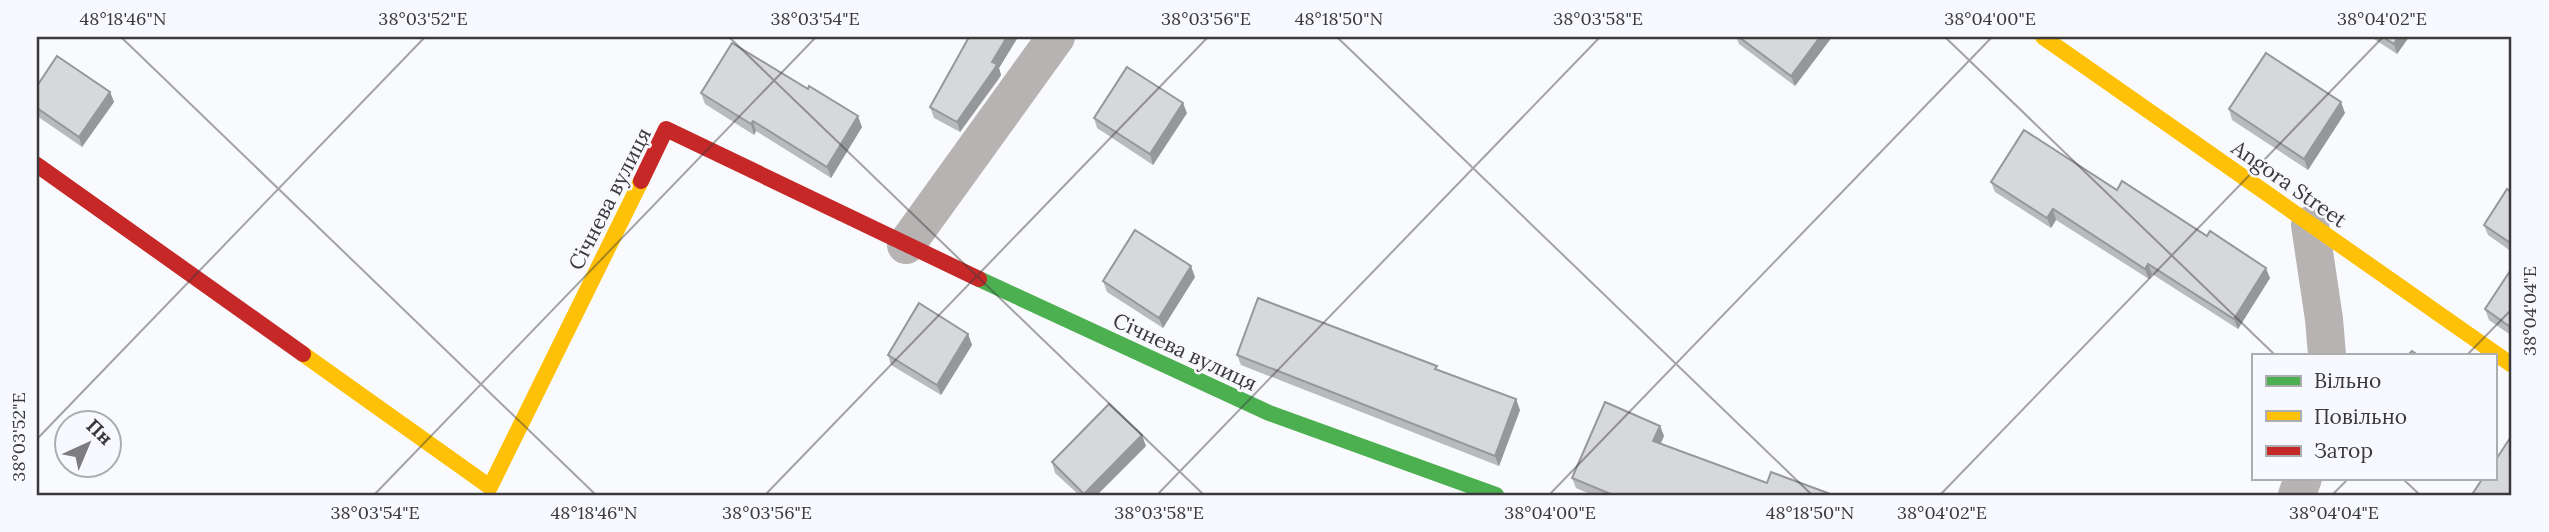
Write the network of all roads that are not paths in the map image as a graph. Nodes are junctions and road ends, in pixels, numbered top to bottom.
1 (1056, 37) edge
2 (2051, 39) edge
3 (37, 165) edge
4 (2310, 225) junction
5 (906, 245) junction
6 (2327, 354) edge
7 (2512, 365) edge
8 (1496, 495) edge

1 - 5 street
2 - 4 street, Angora Street
3 - 5 street, Січнева вулиця
4 - 6 street
4 - 7 street, Angora Street
5 - 8 street, Січнева вулиця

